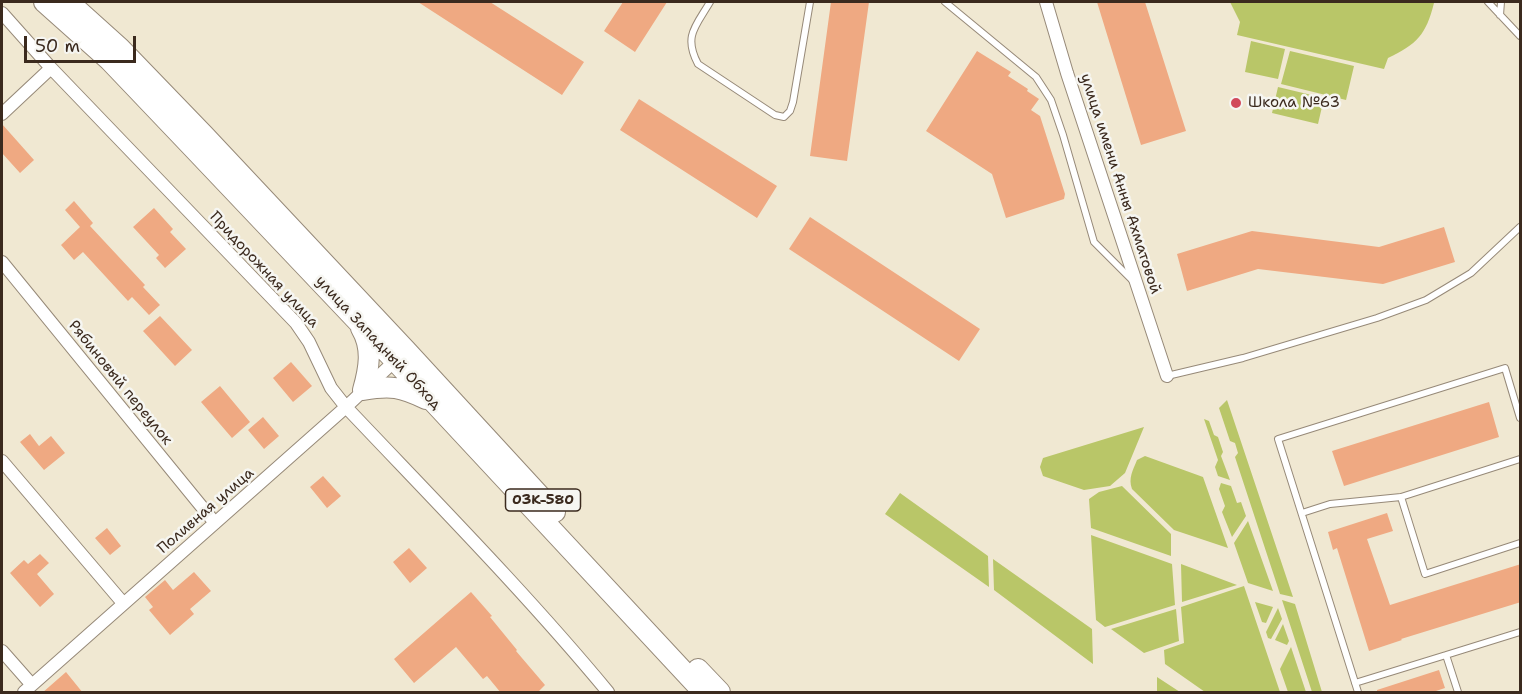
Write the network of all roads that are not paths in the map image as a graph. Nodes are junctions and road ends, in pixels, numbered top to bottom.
1 (44, 2) edge
2 (69, 2) edge
3 (710, 2) edge
4 (810, 2) edge
5 (945, 2) edge
6 (1046, 2) edge
7 (1488, 2) edge
8 (1501, 2) edge
9 (2, 13) edge
10 (1500, 15) junction
11 (1521, 36) edge
12 (51, 68) junction
13 (2, 114) edge
14 (1521, 227) edge
15 (2, 262) edge
16 (1137, 285) junction
17 (355, 318) junction
18 (400, 355) junction
19 (1167, 376) joint
20 (363, 390) junction
21 (435, 404) junction
22 (346, 408) junction
23 (1521, 418) edge
24 (1521, 459) edge
25 (2, 461) edge
26 (1401, 497) junction
27 (1302, 513) junction
28 (215, 523) junction
29 (1521, 543) edge
30 (123, 603) junction
31 (1521, 632) edge
32 (2, 651) edge
33 (1446, 655) junction
34 (1355, 683) junction
35 (28, 689) edge
36 (608, 693) edge
37 (703, 693) edge
38 (720, 693) edge
39 (1358, 693) edge
40 (1458, 693) edge

1 - 17 highway, улица Западный Обход / 03К-580
2 - 18 highway, улица Западный Обход / 03К-580
3 - 4 lane
5 - 16 lane
6 - 16 street, улица имени Анны Ахматовой
7 - 10 lane
8 - 10 lane
9 - 12 street, Придорожная улица
10 - 11 lane
12 - 13 street
12 - 22 street, Придорожная улица
14 - 19 lane
15 - 28 street, Рябиновый переулок
16 - 19 street, улица имени Анны Ахматовой
17 - 18 highway, улица Западный Обход / 03К-580
17 - 20 highway
18 - 20 street, Поливная улица
18 - 21 highway, улица Западный Обход / 03К-580
18 - 38 highway, улица Западный Обход / 03К-580
20 - 21 highway
20 - 22 street, Поливная улица
21 - 37 highway, улица Западный Обход / 03К-580
22 - 28 street, Поливная улица
22 - 36 street, Придорожная улица
23 - 27 lane
24 - 26 lane
25 - 30 street
26 - 27 lane
26 - 29 lane
27 - 34 lane
28 - 30 street, Поливная улица
30 - 35 street, Поливная улица
31 - 33 lane
32 - 35 street
33 - 34 lane
33 - 40 lane
34 - 39 lane

